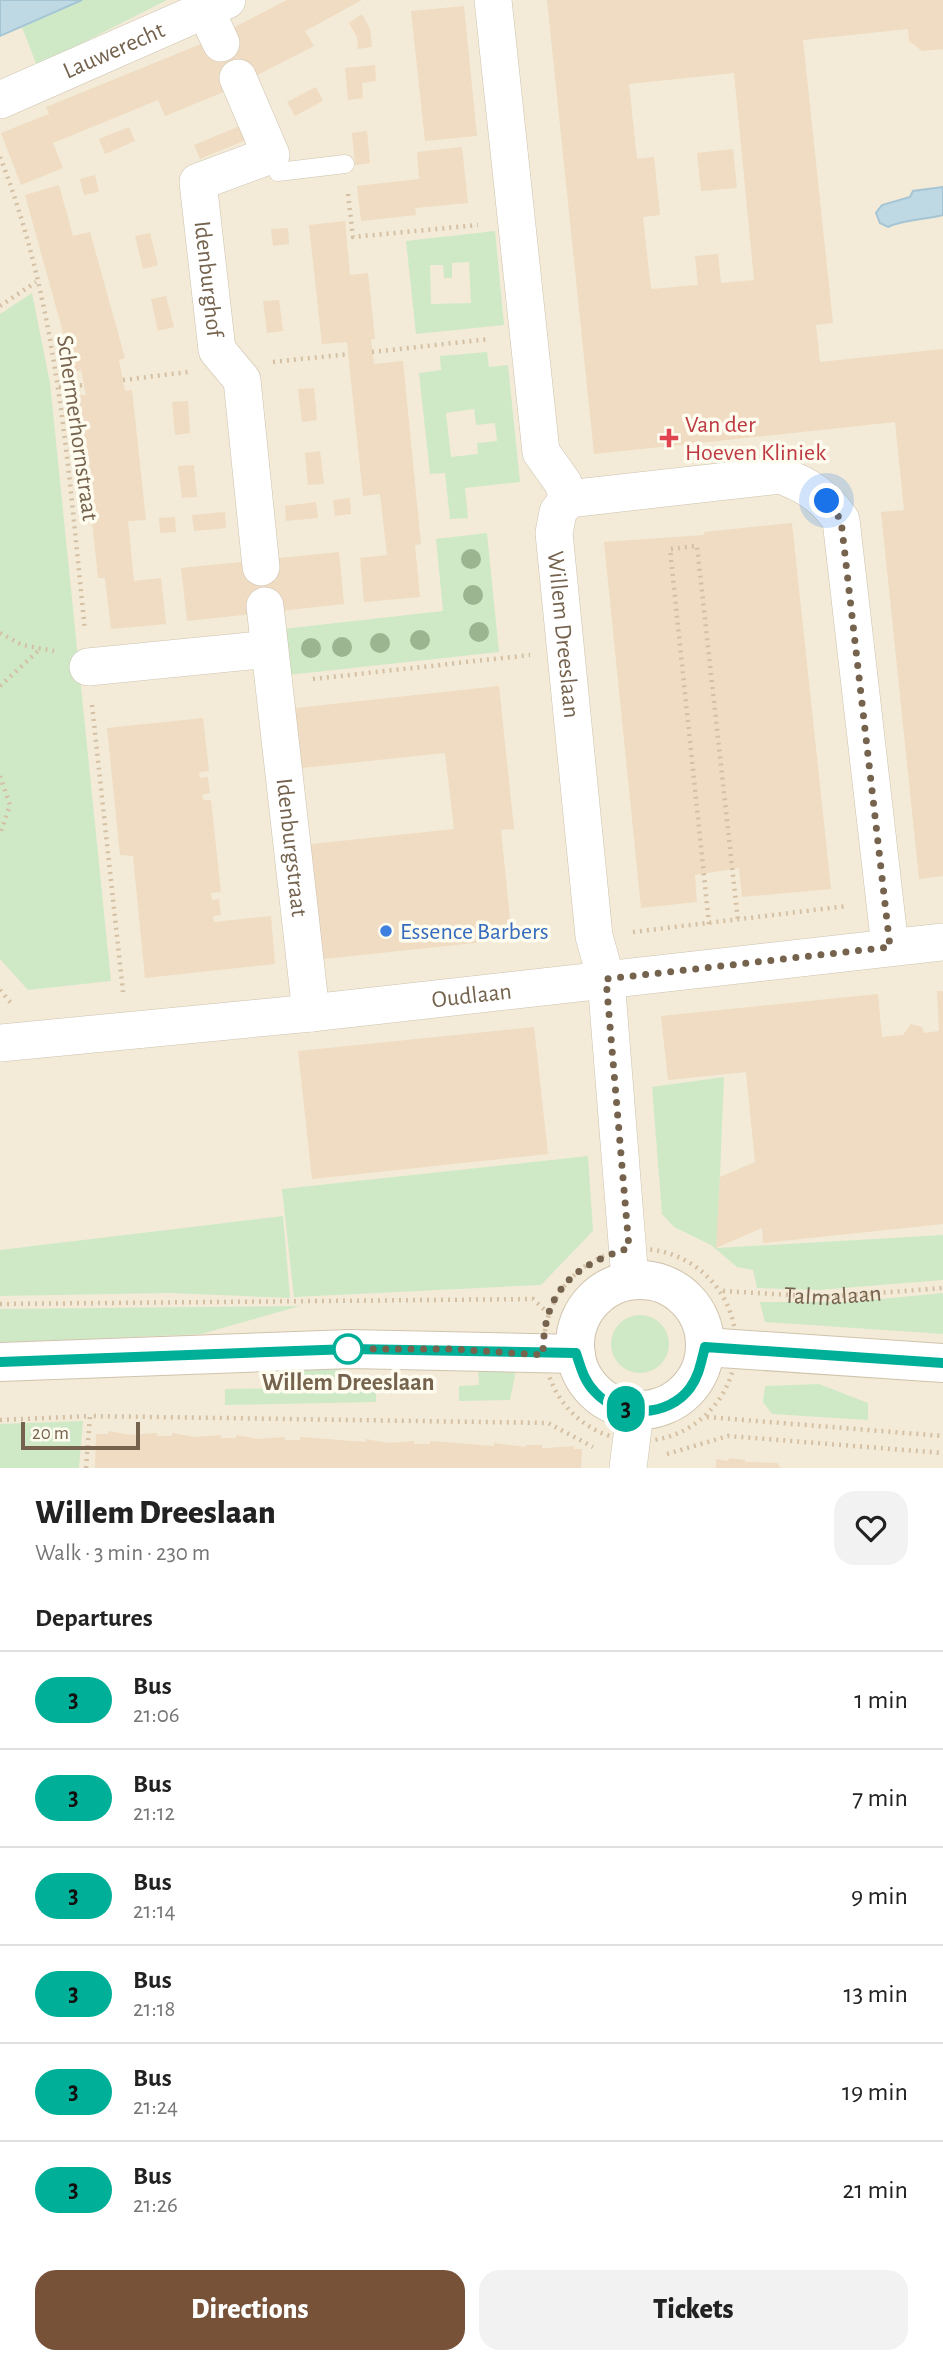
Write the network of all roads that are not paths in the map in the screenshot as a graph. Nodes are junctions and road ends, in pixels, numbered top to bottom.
1 (493, 0) edge
2 (218, 18) edge
3 (238, 78) dead end
4 (0, 100) edge
5 (271, 155) junction
6 (345, 164) road end
7 (568, 499) junction
8 (261, 567) dead end
9 (265, 606) dead end
10 (88, 657) road end
11 (271, 666) junction
12 (943, 942) edge
13 (890, 947) junction
14 (606, 979) junction
15 (311, 1013) junction
16 (0, 1043) edge
17 (629, 1264) junction
18 (720, 1348) junction
19 (560, 1354) junction
20 (0, 1362) edge
21 (943, 1363) edge
22 (631, 1444) edge

1 - 7 street
2 - 4 street, Lauwerecht
3 - 5 street
5 - 6 lane
5 - 8 street, Idenburghof
7 - 13 street
7 - 14 street, Willem Dreeslaan
9 - 11 street
10 - 11 street
11 - 15 street, Idenburgstraat
12 - 13 street, Oudlaan
13 - 14 street, Oudlaan
14 - 15 street, Oudlaan
14 - 17 street, Willem Dreeslaan
15 - 16 street, Oudlaan
17 - 18 main road
17 - 19 main road
18 - 21 main road
18 - 22 main road
19 - 20 main road
19 - 22 main road

